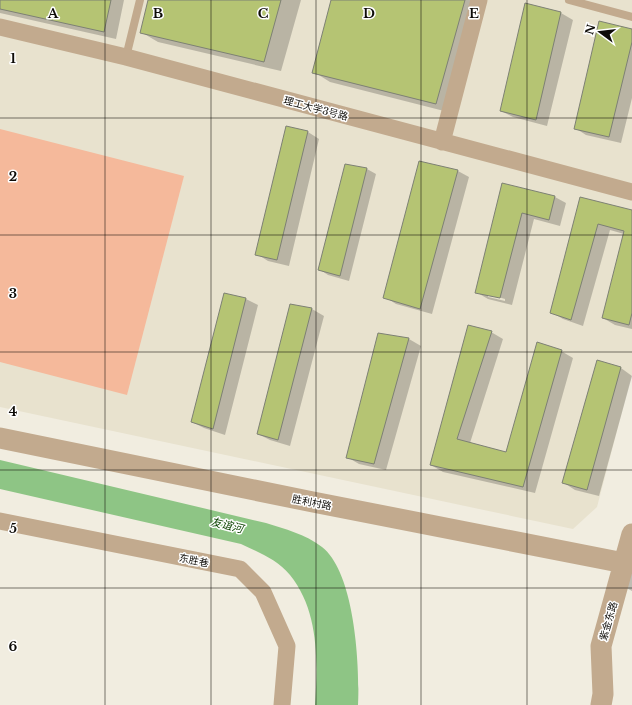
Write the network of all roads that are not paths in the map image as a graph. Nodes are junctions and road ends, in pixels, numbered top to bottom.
1 (140, 0) edge
2 (479, 0) edge
3 (569, 0) edge
4 (632, 17) edge
5 (0, 27) edge
6 (126, 57) junction
7 (442, 142) junction
8 (632, 192) edge
9 (0, 438) edge
10 (0, 521) edge
11 (632, 534) edge
12 (624, 563) junction
13 (282, 705) edge
14 (601, 705) edge

1 - 6 lane
2 - 7 street
3 - 4 lane
5 - 6 street, 理工大学3号路
6 - 7 street, 理工大学3号路
7 - 8 street, 理工大学3号路
9 - 12 street, 胜利村路
10 - 13 street, 东胜巷
11 - 12 street, 紫金东路
12 - 14 street, 紫金东路

